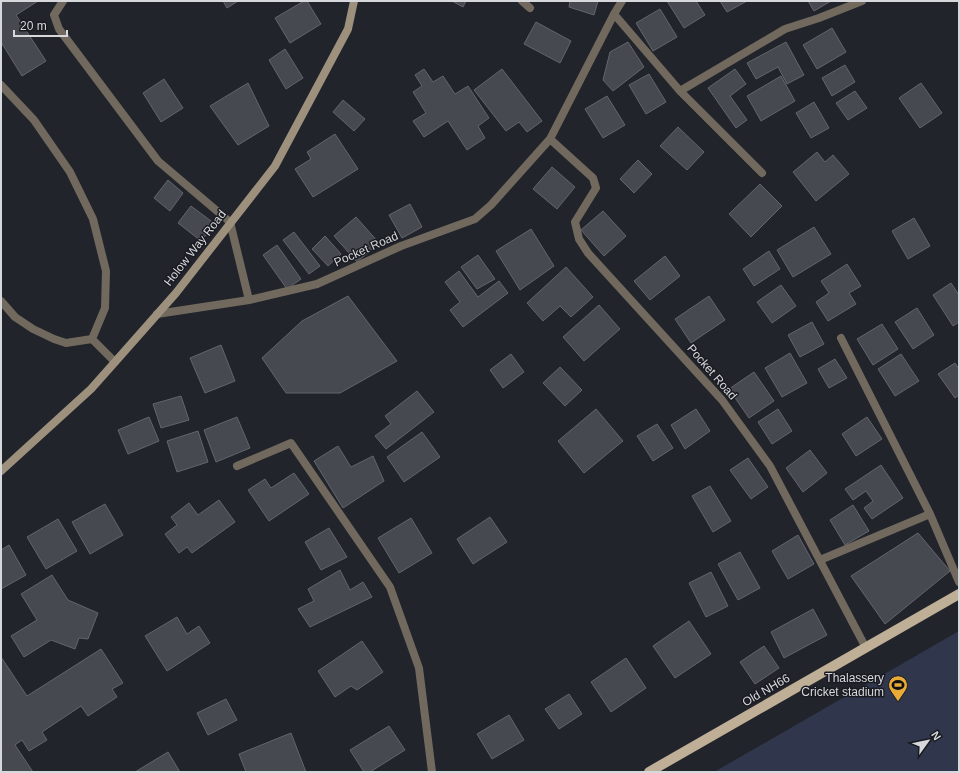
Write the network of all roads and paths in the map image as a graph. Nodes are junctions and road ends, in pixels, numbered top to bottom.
1 (63, 1) edge
2 (354, 1) edge
3 (522, 1) edge
4 (622, 1) edge
5 (862, 1) edge
6 (530, 8) dead end
7 (614, 14) junction
8 (1, 85) edge
9 (680, 91) junction
10 (550, 139) junction
11 (762, 173) dead end
12 (230, 222) junction
13 (249, 300) junction
14 (1, 301) edge
15 (157, 314) junction
16 (841, 338) dead end
17 (92, 339) junction
18 (115, 362) junction
19 (237, 466) dead end
20 (1, 471) edge
21 (930, 514) junction
22 (820, 560) junction
23 (959, 582) edge
24 (959, 594) edge
25 (866, 648) junction
26 (432, 772) edge
27 (649, 772) edge

1 - 12 street
2 - 12 street, Holow Way Road
3 - 6 street
4 - 7 street, Pocket Road
5 - 9 street
7 - 9 street
7 - 10 street, Pocket Road
8 - 17 street
9 - 11 street
10 - 13 street, Pocket Road
10 - 22 street, Pocket Road
12 - 13 street
12 - 15 street, Holow Way Road
13 - 15 street, Pocket Road
14 - 17 street
15 - 18 street, Holow Way Road
16 - 21 street
17 - 18 street
18 - 20 street, Holow Way Road
19 - 26 street
21 - 22 street
21 - 23 street
22 - 25 street, Pocket Road
24 - 25 main road, Old NH66
25 - 27 main road, Old NH66

